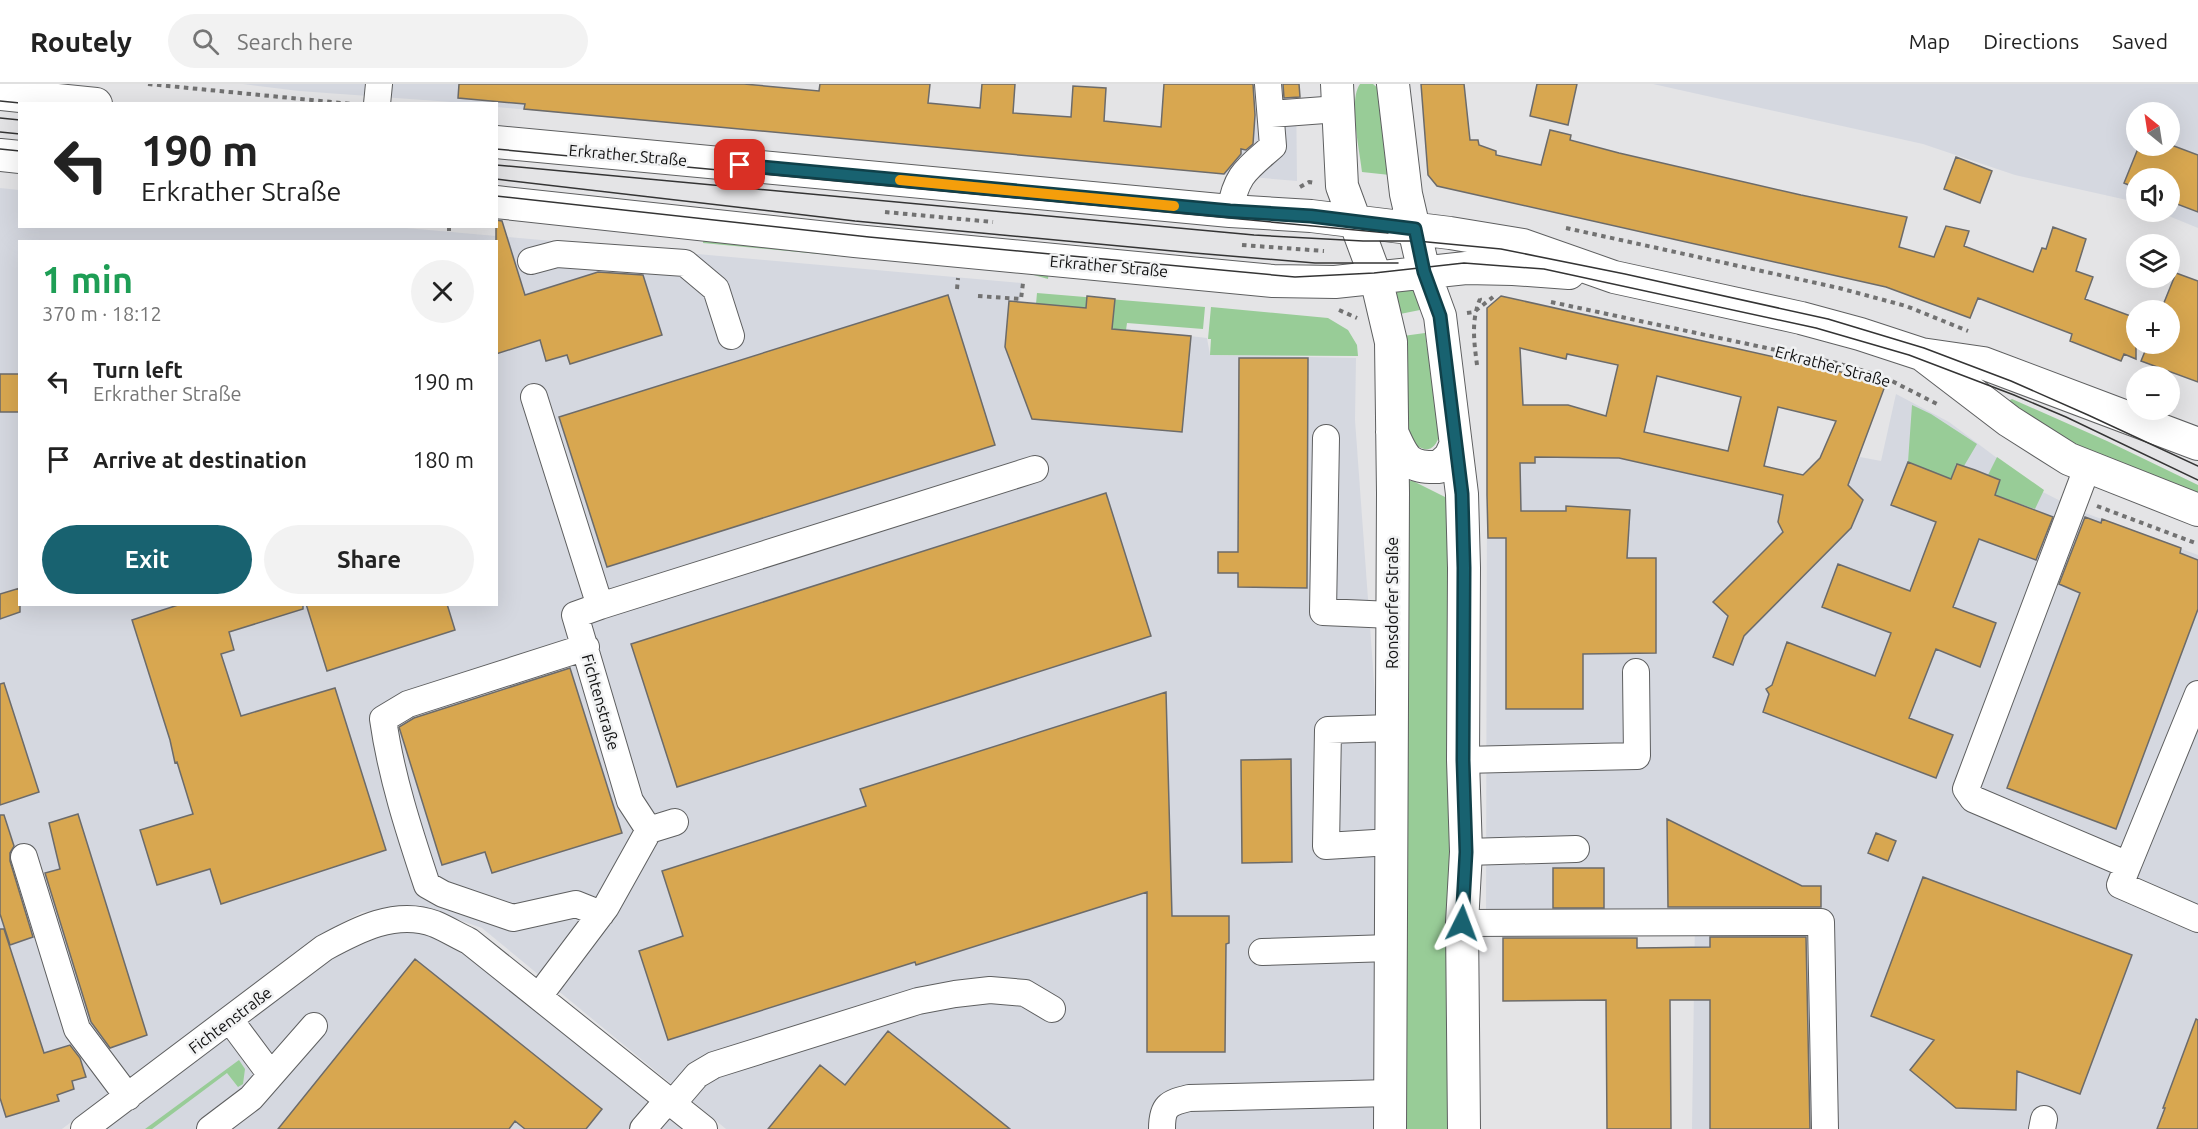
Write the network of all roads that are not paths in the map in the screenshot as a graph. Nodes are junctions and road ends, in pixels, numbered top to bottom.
1 (379, 84) edge
2 (1268, 84) edge
3 (1393, 86) edge
4 (1337, 90) edge
5 (0, 94) edge
6 (77, 102) edge
7 (377, 102) edge
8 (1271, 114) junction
9 (498, 142) edge
10 (0, 155) edge
11 (18, 157) edge
12 (1342, 186) junction
13 (498, 202) edge
14 (1230, 211) junction
15 (1356, 222) junction
16 (1415, 229) junction
17 (1316, 230) junction
18 (531, 261) dead end
19 (1424, 272) junction
20 (1614, 277) junction
21 (1376, 278) junction
22 (1471, 279) junction
23 (1440, 316) junction
24 (731, 336) dead end
25 (1921, 354) junction
26 (534, 397) dead end
27 (1392, 432) junction
28 (1326, 438) dead end
29 (2198, 444) edge
30 (1455, 446) junction
31 (1035, 469) dead end
32 (2082, 482) junction
33 (2198, 510) edge
34 (600, 606) junction
35 (1392, 615) junction
36 (586, 647) junction
37 (1636, 672) dead end
38 (2196, 711) edge
39 (1391, 728) junction
40 (1463, 760) junction
41 (675, 822) dead end
42 (649, 830) junction
43 (1390, 842) junction
44 (1576, 849) dead end
45 (1466, 852) junction
46 (24, 857) dead end
47 (2128, 865) junction
48 (601, 914) junction
49 (2198, 919) edge
50 (1462, 923) junction
51 (1390, 948) junction
52 (1263, 952) dead end
53 (539, 996) junction
54 (1053, 1009) dead end
55 (230, 1020) junction
56 (314, 1026) dead end
57 (271, 1075) junction
58 (1390, 1093) junction
59 (128, 1097) junction
60 (670, 1101) junction
61 (84, 1129) edge
62 (210, 1129) edge
63 (643, 1129) edge
64 (704, 1129) edge
65 (1162, 1129) edge
66 (1390, 1129) edge
67 (1464, 1129) edge
68 (1825, 1129) edge

1 - 7 street
2 - 8 street
3 - 16 main road
4 - 8 street
4 - 12 main road, Ronsdorfer Straße
5 - 6 main road
8 - 14 street
9 - 14 main road, Erkrather Straße
10 - 11 main road
12 - 15 main road, Ronsdorfer Straße
12 - 17 main road
13 - 21 main road, Erkrather Straße
14 - 17 main road, Erkrather Straße
15 - 16 main road, Erkrather Straße
15 - 17 main road, Erkrather Straße
15 - 19 main road
15 - 21 main road, Ronsdorfer Straße
16 - 19 main road
16 - 20 main road, Erkrather Straße
18 - 24 street
19 - 21 main road, Erkrather Straße
19 - 22 main road, Erkrather Straße
19 - 23 main road
20 - 22 main road, Erkrather Straße
20 - 25 main road, Erkrather Straße
21 - 27 main road, Ronsdorfer Straße
22 - 23 main road
23 - 30 main road
25 - 29 main road, Erkrather Straße
25 - 32 main road, Erkrather Straße
26 - 34 street
27 - 30 main road
27 - 35 main road, Ronsdorfer Straße
28 - 35 street
30 - 40 main road
31 - 34 street
32 - 33 main road, Erkrather Straße
32 - 47 street
34 - 36 street, Fichtenstraße
35 - 39 main road, Ronsdorfer Straße
36 - 42 street, Fichtenstraße
36 - 48 street
37 - 40 street
38 - 47 street
39 - 43 main road, Ronsdorfer Straße
39 - 43 street
40 - 45 main road
41 - 42 street
42 - 48 street
43 - 51 main road, Ronsdorfer Straße
44 - 45 street
45 - 50 main road
46 - 59 street
47 - 49 street
48 - 53 street
50 - 67 main road
50 - 68 street
51 - 52 street
51 - 58 main road, Ronsdorfer Straße
53 - 55 street, Fichtenstraße
53 - 60 street, Fichtenstraße
54 - 60 street
55 - 57 street
55 - 59 street, Fichtenstraße
56 - 57 street
57 - 62 street
58 - 65 street
58 - 66 main road, Ronsdorfer Straße
59 - 61 street, Fichtenstraße
60 - 63 street
60 - 64 street, Fichtenstraße

